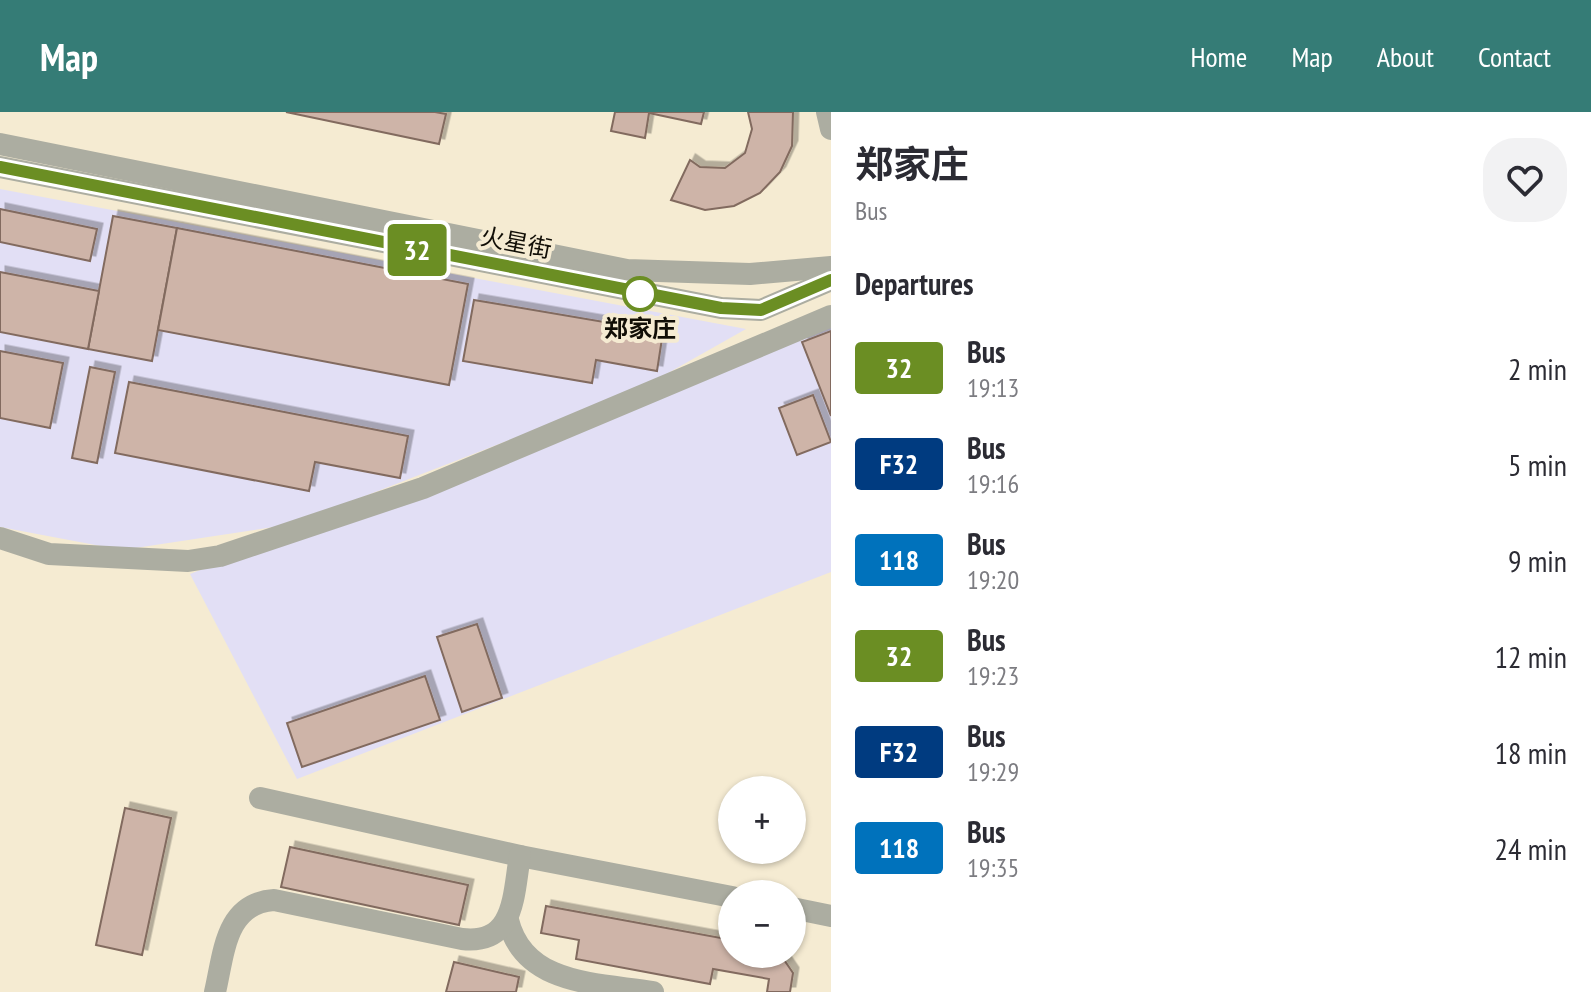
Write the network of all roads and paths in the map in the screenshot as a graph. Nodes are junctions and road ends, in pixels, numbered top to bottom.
1 (827, 112) edge
2 (831, 129) edge
3 (0, 144) edge
4 (0, 167) edge
5 (831, 267) edge
6 (831, 280) edge
7 (831, 316) edge
8 (0, 538) edge
9 (260, 798) dead end
10 (520, 856) junction
11 (718, 894) edge
12 (806, 911) edge
13 (831, 916) edge
14 (508, 920) junction
15 (215, 992) edge
16 (653, 992) edge

1 - 2 street
3 - 5 street, 火星街
4 - 6 street, 火星街
7 - 8 street
9 - 10 street
10 - 11 street
10 - 14 street
12 - 13 street
14 - 15 street
14 - 16 street

